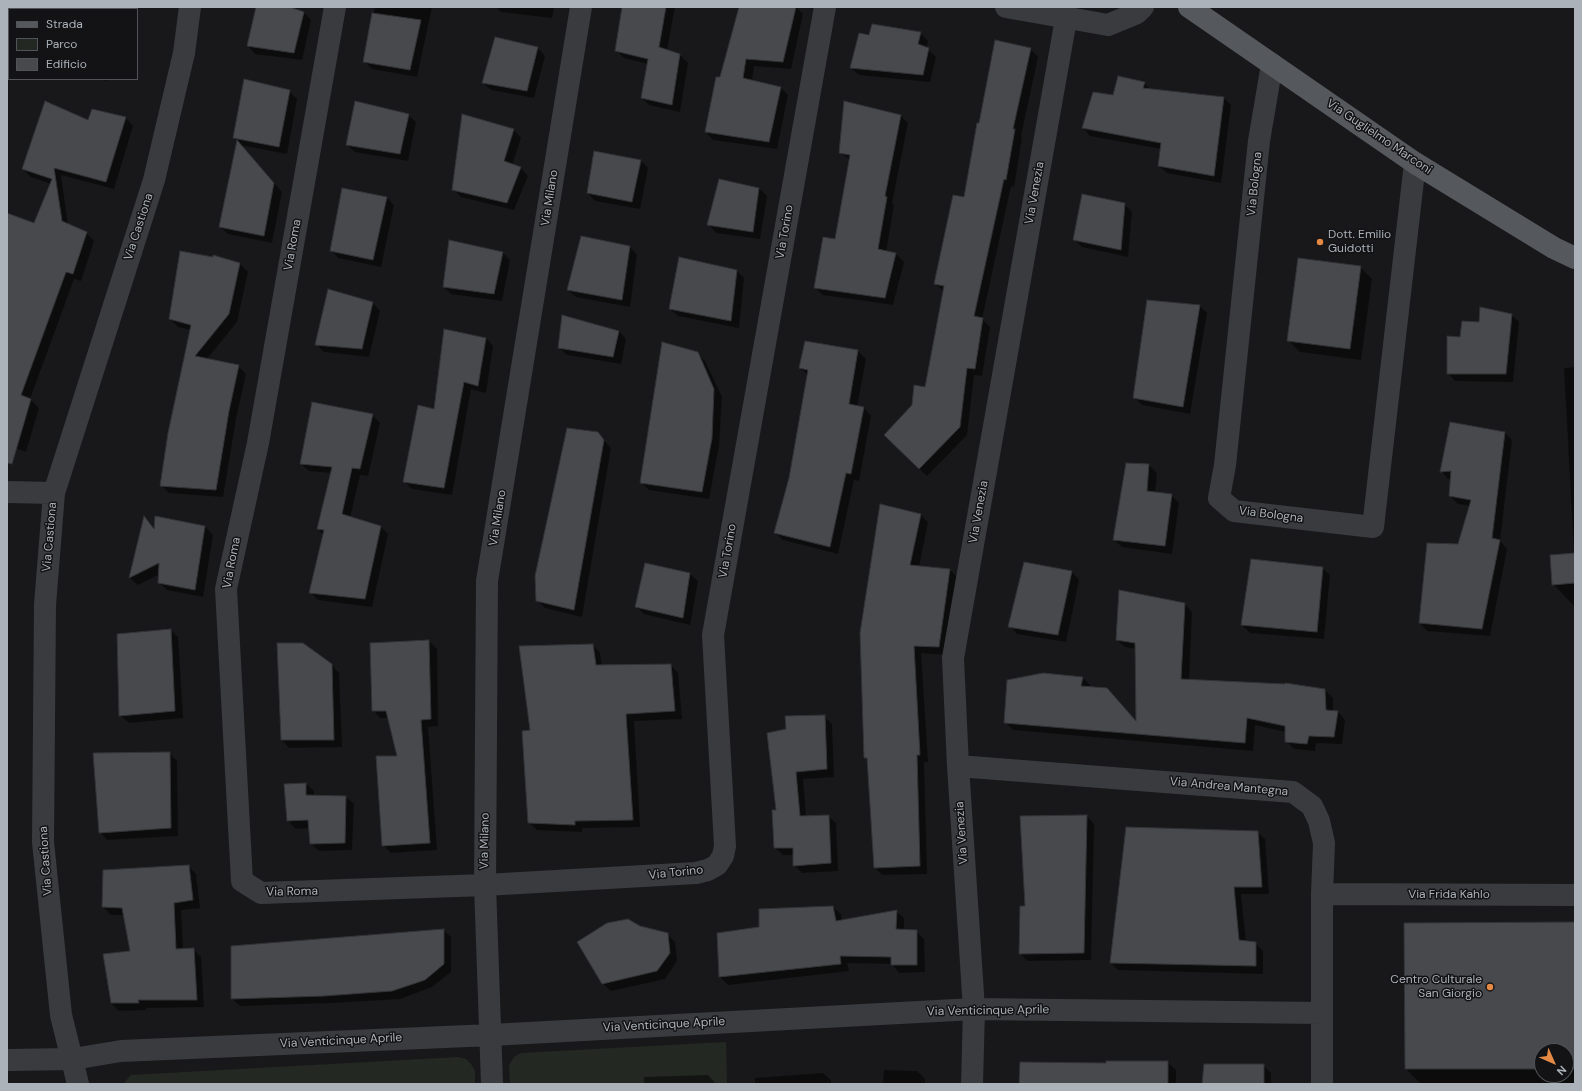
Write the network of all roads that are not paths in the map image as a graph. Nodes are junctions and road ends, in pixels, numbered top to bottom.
1 (190, 7) edge
2 (335, 7) edge
3 (581, 7) edge
4 (825, 7) edge
5 (1006, 7) edge
6 (1143, 7) edge
7 (1189, 7) edge
8 (1066, 19) junction
9 (1272, 64) junction
10 (1415, 163) junction
11 (1575, 258) edge
12 (7, 492) edge
13 (54, 493) junction
14 (958, 766) junction
15 (485, 884) junction
16 (1322, 894) junction
17 (1575, 895) edge
18 (974, 1009) junction
19 (1322, 1013) junction
20 (491, 1035) junction
21 (73, 1059) junction
22 (7, 1060) edge
23 (78, 1084) edge
24 (492, 1084) edge
25 (972, 1084) edge
26 (1322, 1084) edge

1 - 13 street, Via Castiona
2 - 15 street, Via Roma
3 - 15 street, Via Milano
4 - 15 street, Via Torino
5 - 8 street
6 - 8 street
7 - 9 main road, Via Guglielmo Marconi
8 - 14 street, Via Venezia
9 - 10 main road, Via Guglielmo Marconi
9 - 10 street, Via Bologna
10 - 11 main road, Via Guglielmo Marconi
12 - 13 street
13 - 21 street, Via Castiona
14 - 16 street, Via Andrea Mantegna
14 - 18 street, Via Venezia
15 - 20 street, Via Milano
16 - 17 street, Via Frida Kahlo
16 - 19 street, Via Andrea Mantegna
18 - 19 street, Via Venticinque Aprile
18 - 20 street, Via Venticinque Aprile
18 - 25 street, Via Venezia
19 - 26 street, Via Andrea Mantegna
20 - 21 street, Via Venticinque Aprile
20 - 24 street, Via Milano
21 - 22 street, Via Venticinque Aprile
21 - 23 street, Via Castiona

